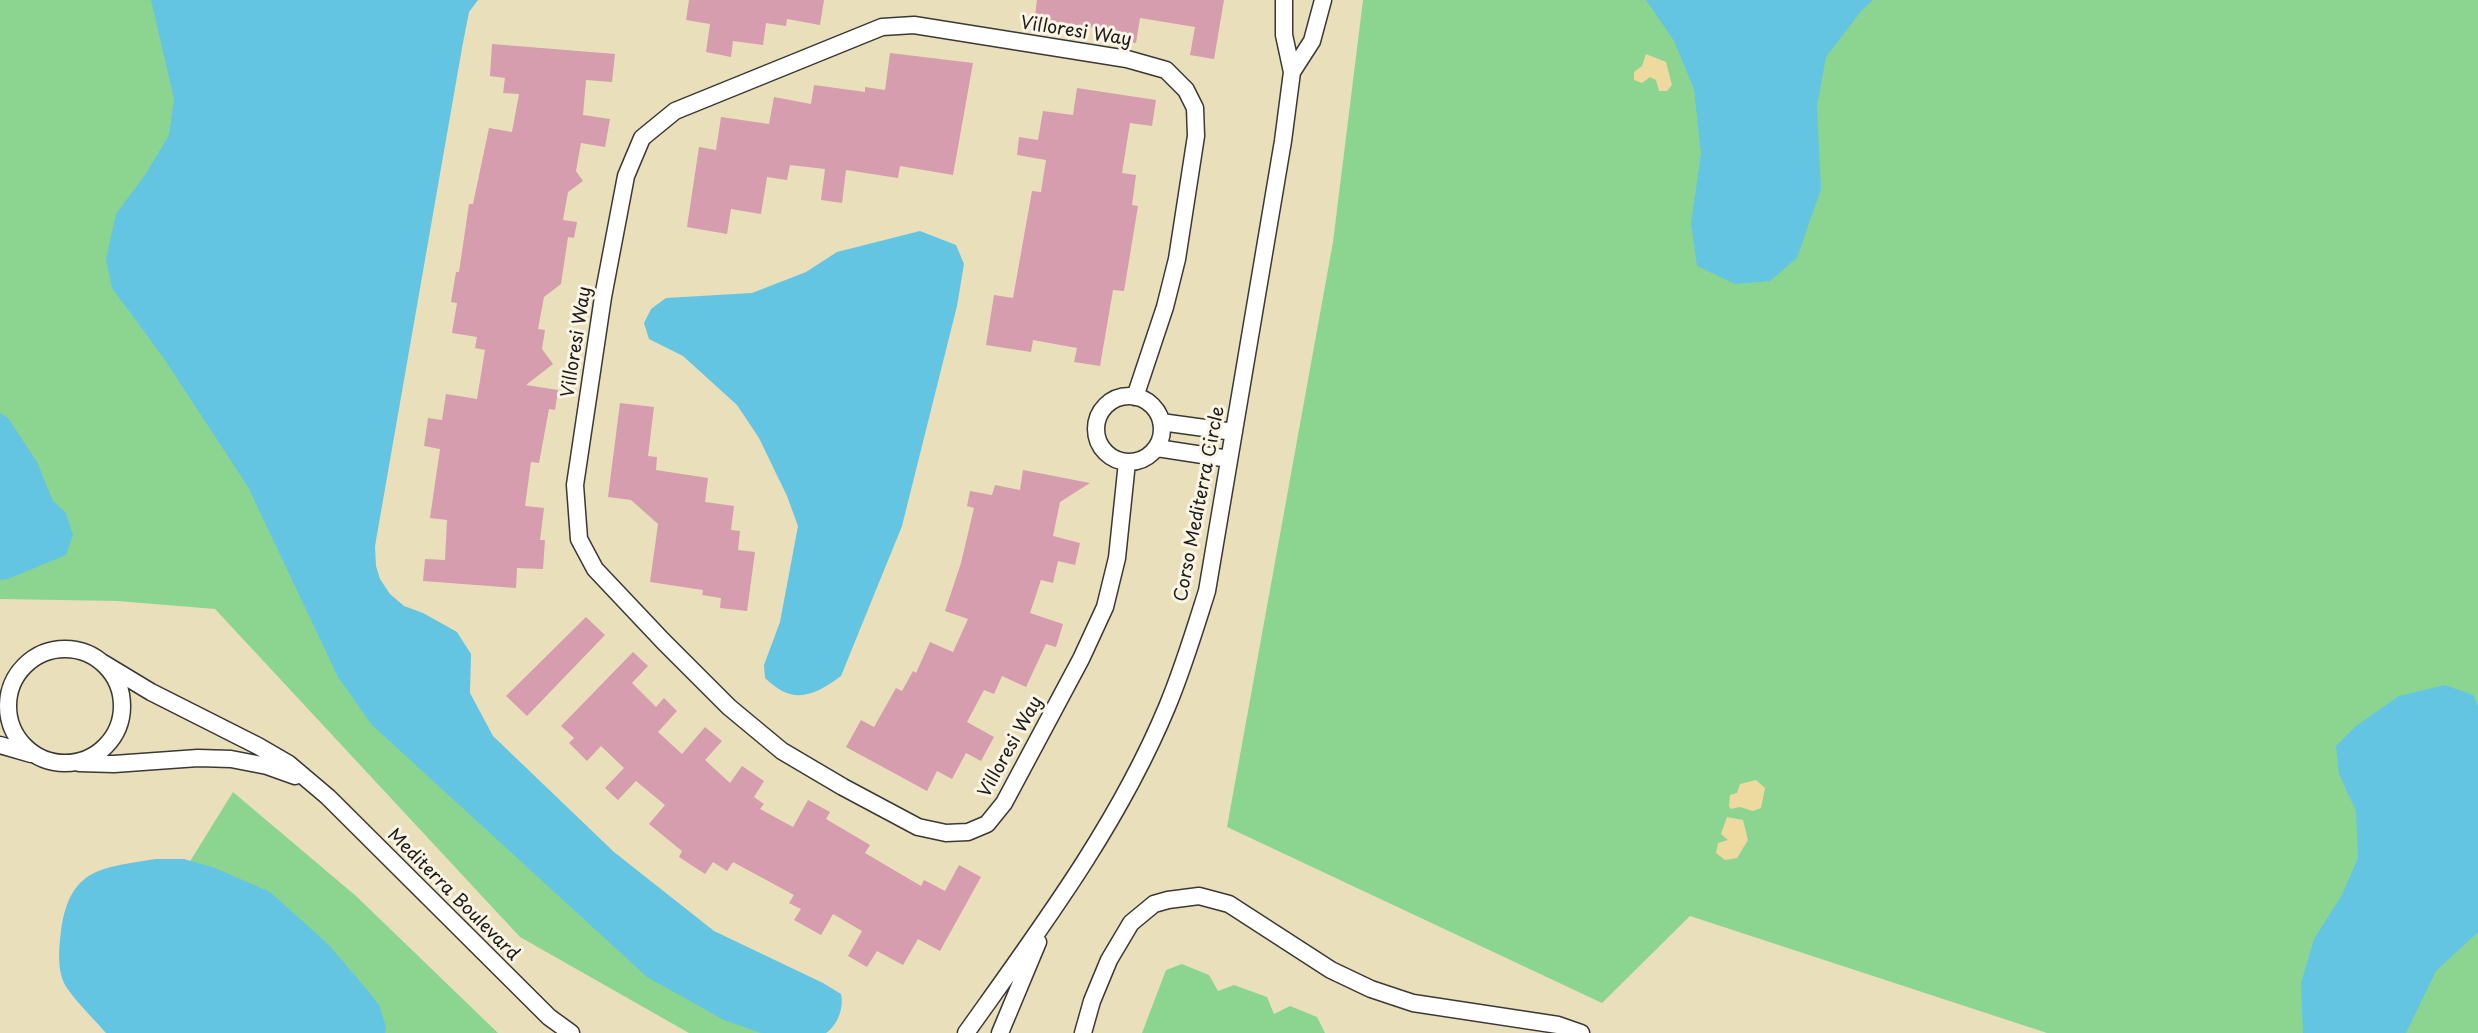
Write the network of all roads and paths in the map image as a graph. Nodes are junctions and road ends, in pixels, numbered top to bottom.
1 (1284, 0) edge
2 (1323, 0) edge
3 (1292, 72) junction
4 (1135, 397) junction
5 (1161, 422) junction
6 (1234, 432) junction
7 (1157, 448) junction
8 (1229, 459) junction
9 (1128, 462) junction
10 (103, 663) junction
11 (22, 668) junction
12 (0, 674) edge
13 (0, 746) edge
14 (36, 755) junction
15 (68, 763) junction
16 (310, 782) junction
17 (1051, 911) junction
18 (571, 1033) edge
19 (966, 1033) edge
20 (1000, 1033) edge
21 (1083, 1033) edge
22 (1581, 1033) edge

1 - 3 street, Corso Mediterra Circle
2 - 3 street, Corso Mediterra Circle
3 - 6 street, Corso Mediterra Circle
4 - 5 street
4 - 9 street
4 - 9 street, Villoresi Way
5 - 6 street
5 - 7 street
6 - 8 street, Corso Mediterra Circle
7 - 8 street
7 - 9 street
8 - 17 street, Corso Mediterra Circle
10 - 11 street
10 - 15 street
10 - 16 street, Mediterra Boulevard
11 - 12 street
11 - 14 street
13 - 14 street
14 - 15 street
15 - 16 street, Mediterra Boulevard
16 - 18 street, Mediterra Boulevard
17 - 19 street, Corso Mediterra Circle
17 - 20 street, Corso Mediterra Circle
21 - 22 street

